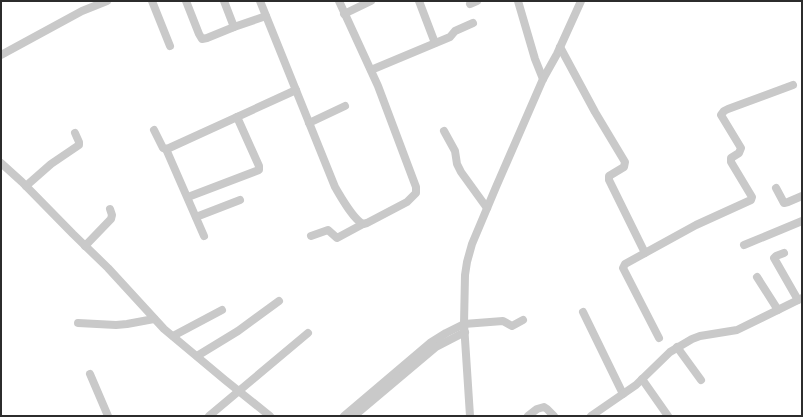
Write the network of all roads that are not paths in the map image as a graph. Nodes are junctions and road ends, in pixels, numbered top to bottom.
1 (107, 1) edge
2 (152, 1) edge
3 (186, 1) edge
4 (224, 1) edge
5 (260, 1) edge
6 (339, 1) edge
7 (371, 1) edge
8 (419, 1) edge
9 (518, 1) edge
10 (581, 1) edge
11 (344, 14) junction
12 (266, 16) junction
13 (473, 23) dead end
14 (234, 27) junction
15 (435, 43) junction
16 (170, 46) dead end
17 (560, 47) junction
18 (1, 55) edge
19 (371, 70) junction
20 (543, 79) junction
21 (793, 85) dead end
22 (296, 90) junction
23 (345, 106) dead end
24 (237, 117) junction
25 (309, 123) junction
26 (154, 130) dead end
27 (444, 131) dead end
28 (76, 133) dead end
29 (166, 150) junction
30 (1, 163) edge
31 (26, 186) junction
32 (776, 188) dead end
33 (802, 196) edge
34 (188, 197) junction
35 (240, 200) dead end
36 (487, 208) junction
37 (110, 209) dead end
38 (196, 217) junction
39 (802, 221) edge
40 (363, 224) junction
41 (204, 236) dead end
42 (311, 236) dead end
43 (744, 245) dead end
44 (85, 246) junction
45 (645, 253) junction
46 (784, 253) dead end
47 (757, 277) dead end
48 (800, 299) edge
49 (279, 301) dead end
50 (222, 310) dead end
51 (778, 310) junction
52 (583, 312) dead end
53 (154, 319) junction
54 (523, 320) dead end
55 (78, 323) dead end
56 (464, 328) junction
57 (308, 333) dead end
58 (173, 336) junction
59 (659, 338) dead end
60 (677, 347) junction
61 (197, 356) junction
62 (90, 374) dead end
63 (642, 379) junction
64 (701, 380) dead end
65 (384, 387) junction
66 (238, 391) junction
67 (623, 394) junction
68 (108, 416) edge
69 (209, 416) edge
70 (270, 416) edge
71 (344, 416) edge
72 (354, 416) edge
73 (470, 416) edge
74 (528, 416) edge
75 (554, 416) edge
76 (591, 416) edge
77 (668, 416) edge

1 - 18 street
2 - 16 street
3 - 14 street
4 - 14 street
5 - 12 street
6 - 11 street
7 - 11 street
8 - 15 street
9 - 20 street
10 - 17 street
11 - 19 street
12 - 14 street
12 - 22 street
13 - 15 street
15 - 19 street
17 - 20 street
17 - 45 street
19 - 40 street
20 - 36 street
21 - 45 street
22 - 24 street
22 - 25 street
23 - 25 street
24 - 29 street
24 - 34 street
25 - 40 street
26 - 29 street
27 - 36 street
28 - 31 street
29 - 34 street
30 - 31 street
31 - 44 street
32 - 33 street
34 - 38 street
35 - 38 street
36 - 56 street
37 - 44 street
38 - 41 street
39 - 43 street
40 - 42 street
44 - 53 street
45 - 59 street
46 - 48 street
47 - 51 street
48 - 51 street
49 - 61 street
50 - 58 street
51 - 60 street
52 - 67 street
53 - 55 street
53 - 58 street
54 - 56 street
56 - 65 street
56 - 73 street
57 - 66 street
58 - 61 street
60 - 63 street
60 - 64 street
61 - 66 street
62 - 68 street
63 - 67 street
63 - 77 street
65 - 71 street
65 - 72 street
66 - 69 street
66 - 70 street
67 - 76 street
74 - 75 street

